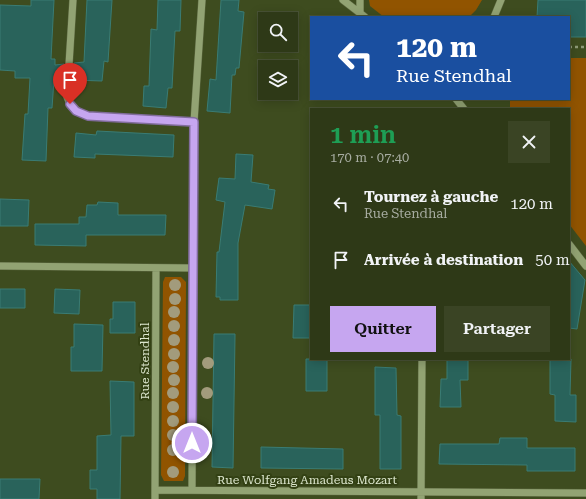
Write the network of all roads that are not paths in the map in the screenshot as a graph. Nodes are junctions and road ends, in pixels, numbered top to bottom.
1 (73, 0) edge
2 (202, 0) edge
3 (343, 0) edge
4 (360, 0) edge
5 (501, 0) edge
6 (363, 15) edge
7 (494, 16) edge
8 (457, 100) edge
9 (463, 108) edge
10 (194, 122) junction
11 (570, 245) edge
12 (0, 266) edge
13 (586, 266) edge
14 (156, 268) junction
15 (193, 268) junction
16 (422, 360) edge
17 (155, 490) junction
18 (192, 490) junction
19 (586, 493) edge
20 (421, 495) edge
21 (155, 499) edge

1 - 10 street
2 - 10 street
3 - 6 street
4 - 6 street
5 - 7 street
8 - 9 street
10 - 15 street
11 - 13 street
12 - 14 street
14 - 15 street
14 - 17 street, Rue Stendhal
15 - 18 street
16 - 20 street
17 - 18 street
17 - 21 street, Rue Stendhal
18 - 20 street, Rue Wolfgang Amadeus Mozart
19 - 20 street, Rue Wolfgang Amadeus Mozart

